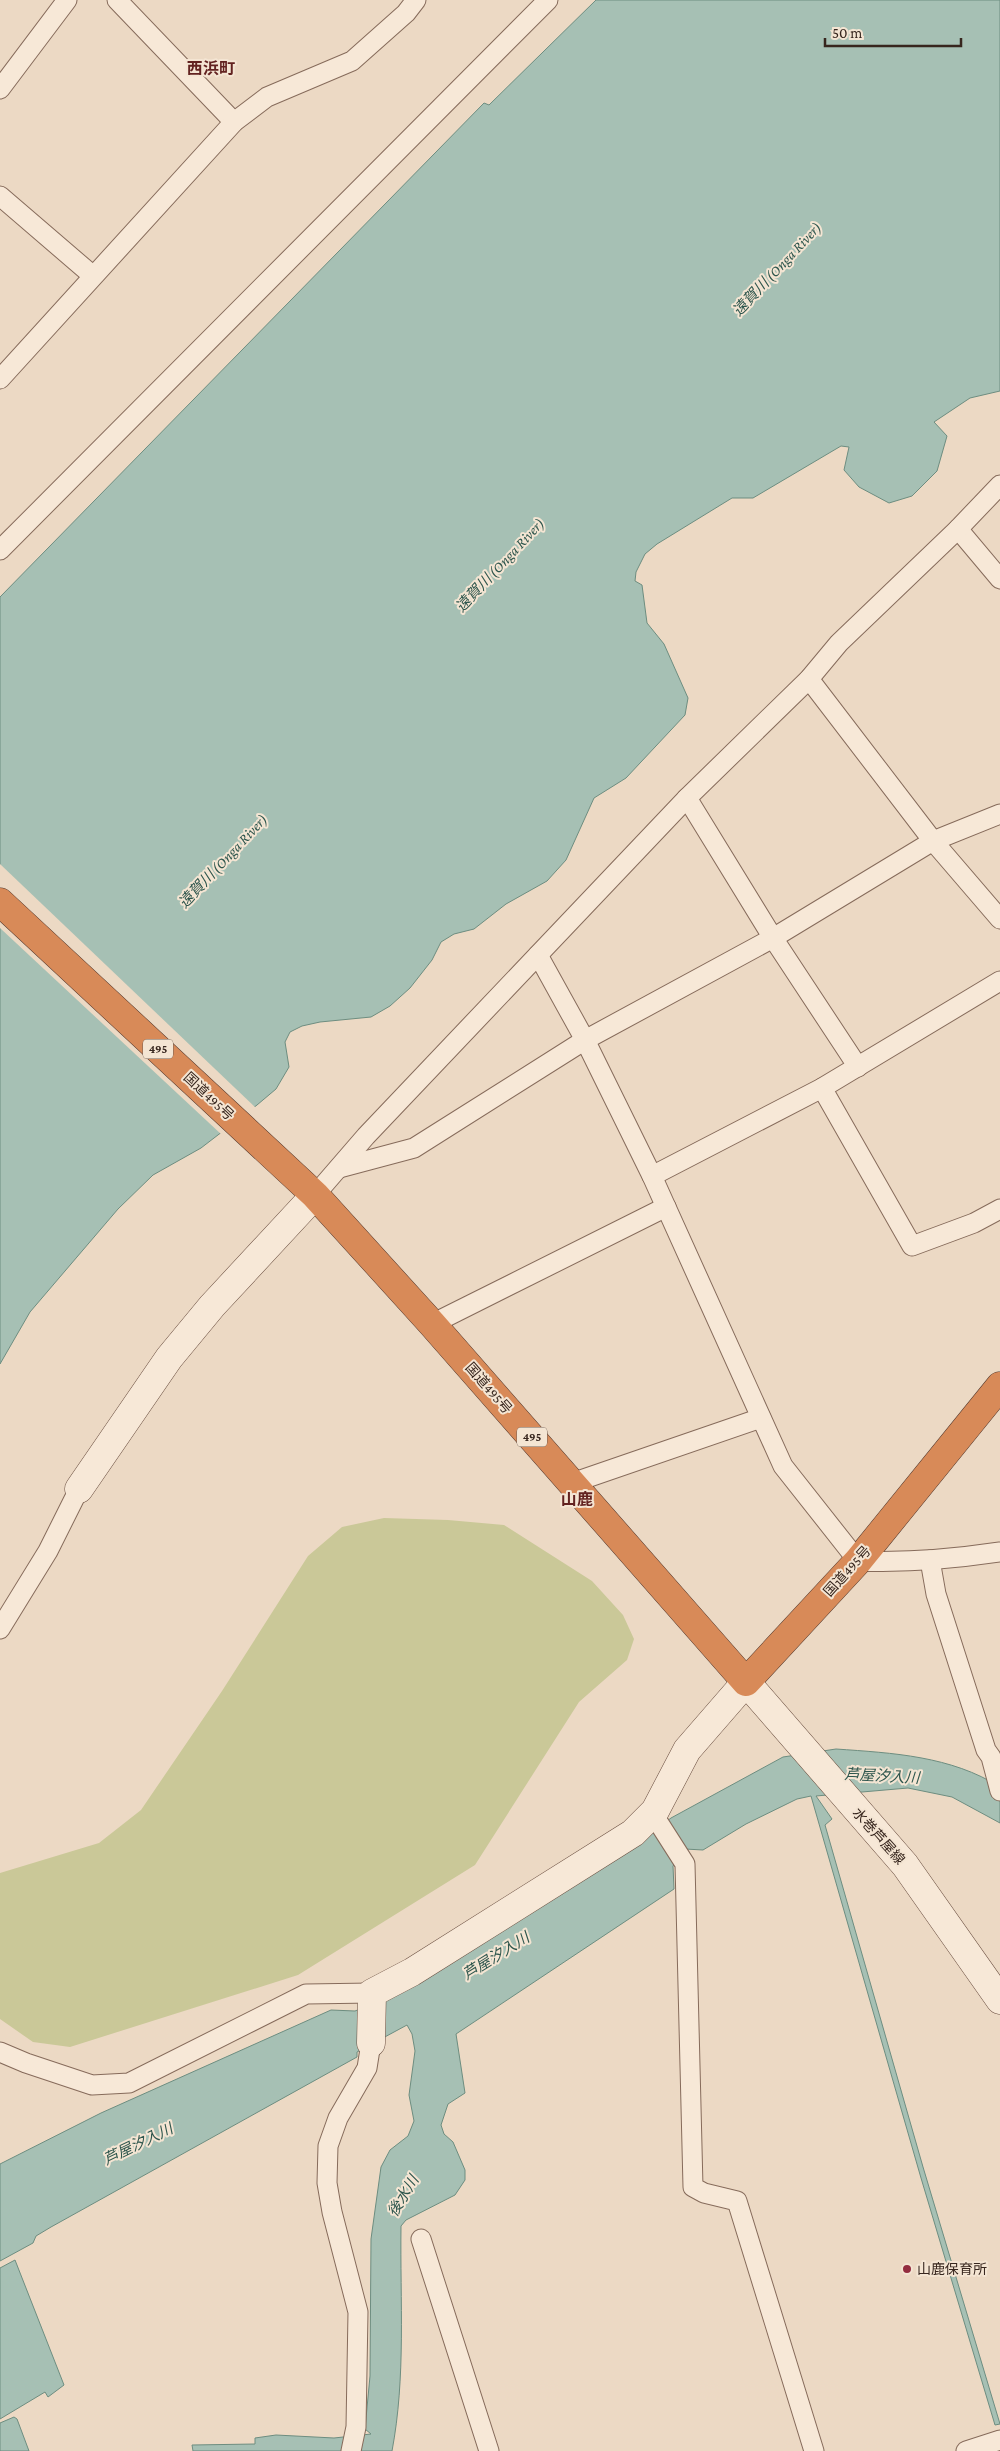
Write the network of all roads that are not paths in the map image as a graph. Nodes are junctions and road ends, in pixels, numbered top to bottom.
1 (67, 0) edge
2 (117, 0) edge
3 (416, 0) edge
4 (548, 0) edge
5 (0, 89) edge
6 (234, 122) junction
7 (0, 196) edge
8 (92, 275) junction
9 (0, 379) edge
10 (1000, 485) edge
11 (958, 529) junction
12 (0, 550) edge
13 (1000, 579) edge
14 (810, 679) junction
15 (687, 798) junction
16 (1000, 814) edge
17 (933, 841) junction
18 (0, 902) edge
19 (1000, 919) edge
20 (773, 938) junction
21 (538, 955) junction
22 (1000, 981) edge
23 (585, 1040) junction
24 (858, 1067) junction
25 (822, 1088) junction
26 (339, 1168) junction
27 (652, 1176) junction
28 (315, 1196) junction
29 (666, 1207) junction
30 (1000, 1209) edge
31 (432, 1324) junction
32 (1000, 1386) edge
33 (761, 1418) junction
34 (572, 1483) junction
35 (79, 1489) joint
36 (1000, 1552) edge
37 (930, 1560) junction
38 (858, 1561) junction
39 (0, 1629) edge
40 (746, 1682) junction
41 (1000, 1791) edge
42 (655, 1814) junction
43 (372, 1996) junction
44 (1000, 2000) edge
45 (371, 2043) joint
46 (0, 2052) edge
47 (421, 2239) dead end
48 (1000, 2440) edge
49 (351, 2451) edge
50 (489, 2451) edge
51 (814, 2451) edge
52 (966, 2451) edge

1 - 5 street
2 - 6 street
3 - 6 street
4 - 12 street
6 - 8 street
7 - 8 street
8 - 9 street
10 - 11 street
11 - 13 street
11 - 14 street
14 - 15 street
14 - 17 street
15 - 20 street
15 - 21 street
16 - 17 street
17 - 19 street
17 - 20 street
18 - 28 highway, 国道495号 / 495
20 - 23 street
20 - 24 street
21 - 23 street
21 - 26 street
22 - 24 street
23 - 26 street
23 - 27 street
24 - 25 street
25 - 27 street
25 - 30 street
26 - 28 street
27 - 29 street
28 - 31 highway, 国道495号 / 495
28 - 35 street
29 - 31 street
29 - 33 street
31 - 34 highway, 国道495号 / 495
32 - 38 highway, 国道495号
33 - 34 street
33 - 38 street
34 - 40 highway, 国道495号 / 495
35 - 39 street
36 - 37 street
37 - 38 street
37 - 41 street
38 - 40 highway, 国道495号
40 - 42 street
40 - 44 street, 水巻芦屋線
42 - 43 street
42 - 51 street
43 - 45 street
43 - 46 street
45 - 49 street
47 - 50 street
48 - 52 street

